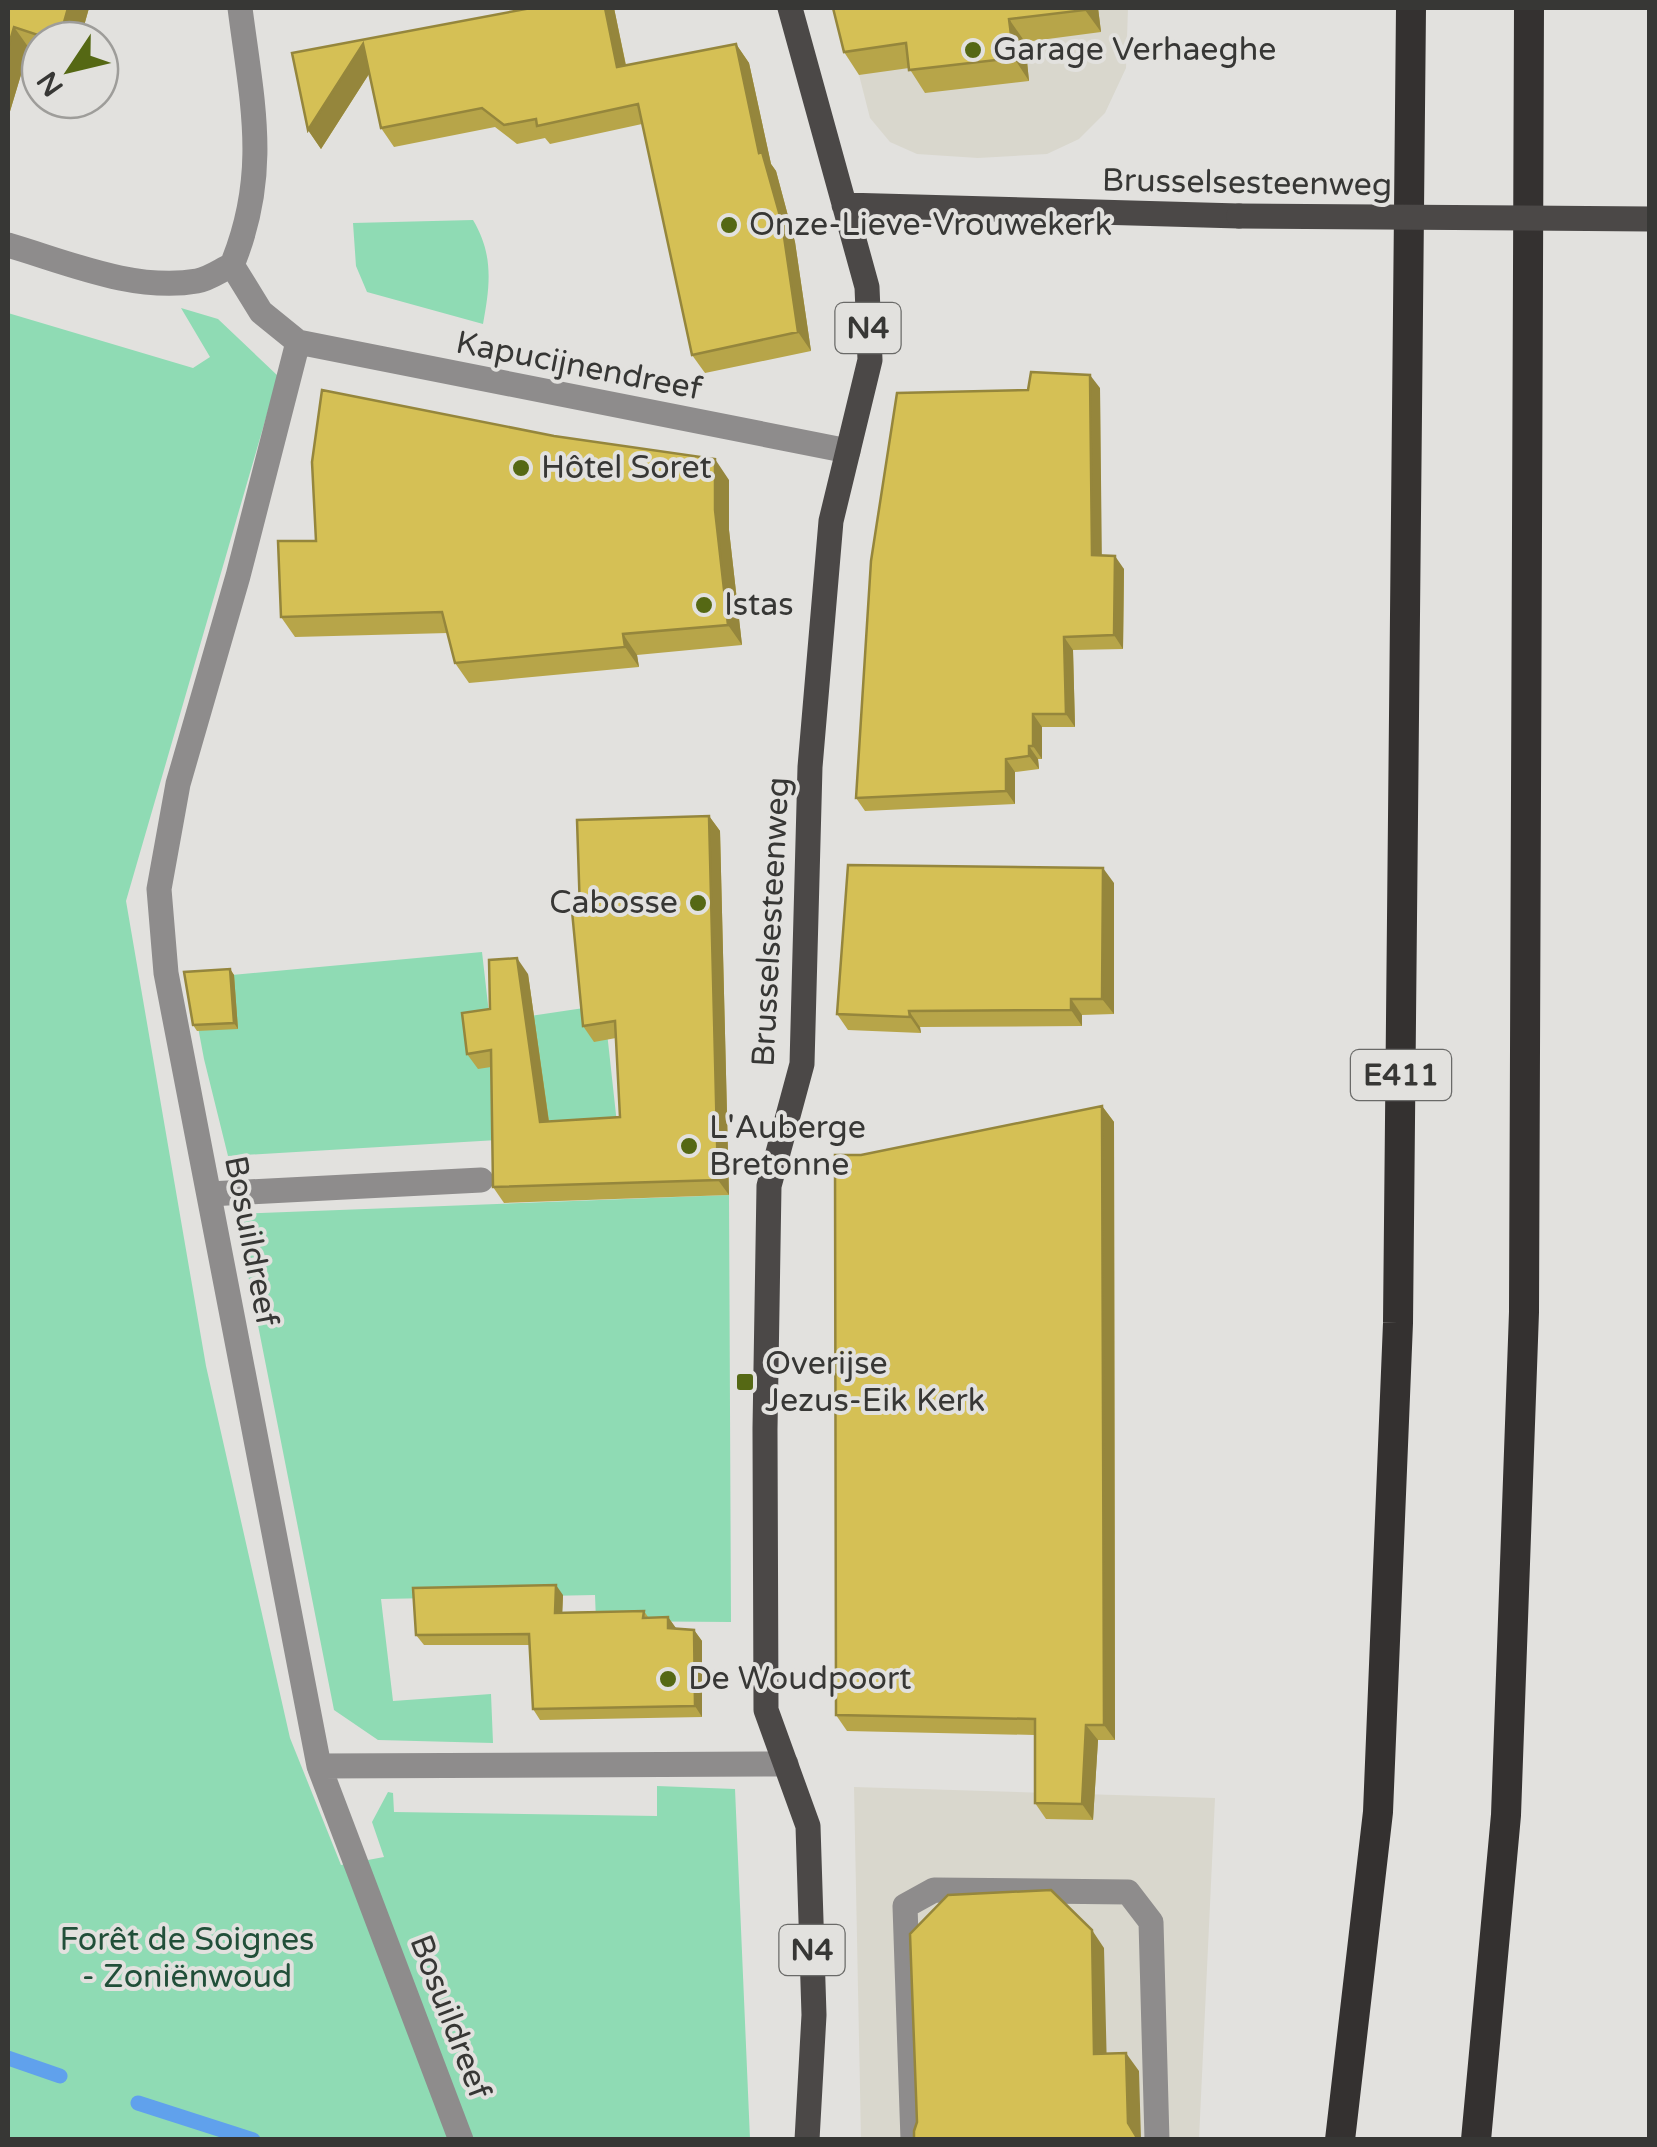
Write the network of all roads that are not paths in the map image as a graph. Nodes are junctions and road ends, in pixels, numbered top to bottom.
1 (240, 8) edge
2 (790, 8) edge
3 (1410, 8) edge
4 (1530, 8) edge
5 (844, 205) junction
6 (1650, 219) edge
7 (8, 245) edge
8 (232, 264) junction
9 (298, 342) junction
10 (848, 450) junction
11 (481, 1180) dead end
12 (209, 1194) junction
13 (786, 1764) junction
14 (320, 1766) junction
15 (461, 2140) edge
16 (807, 2140) edge
17 (913, 2140) edge
18 (1156, 2140) edge
19 (1340, 2140) edge
20 (1476, 2140) edge

1 - 8 street
2 - 5 main road, Brusselsesteenweg / N4
3 - 19 highway, E411
4 - 20 highway
5 - 6 main road, Brusselsesteenweg, bridge
5 - 10 main road, Brusselsesteenweg / N4
7 - 8 street
8 - 9 street
9 - 10 street, Kapucijnendreef
9 - 12 street, Bosuildreef
10 - 13 main road, Brusselsesteenweg / N4
11 - 12 street
12 - 14 street, Bosuildreef
13 - 14 street
13 - 16 main road, N4
14 - 15 street, Bosuildreef
17 - 18 street

